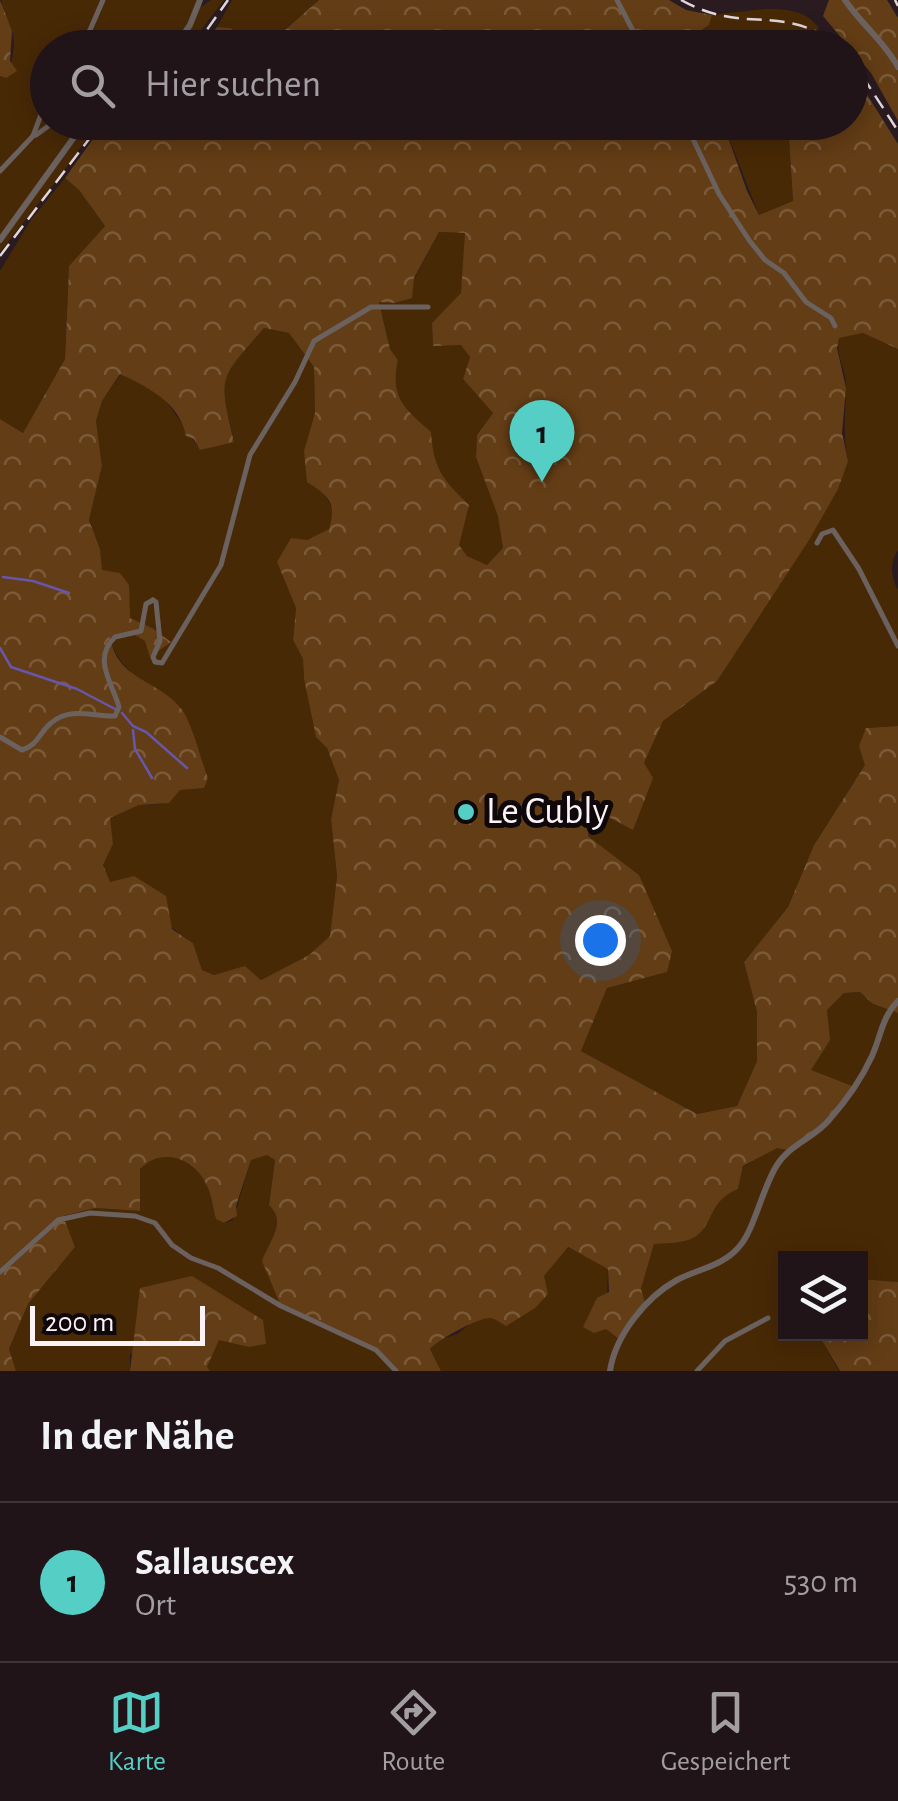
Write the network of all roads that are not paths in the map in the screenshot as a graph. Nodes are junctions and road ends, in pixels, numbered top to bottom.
1 (103, 0) edge
2 (200, 0) edge
3 (617, 0) edge
4 (845, 0) edge
5 (90, 30) edge
6 (187, 30) edge
7 (633, 30) edge
8 (898, 67) edge
9 (30, 139) edge
10 (72, 140) edge
11 (693, 140) edge
12 (0, 171) edge
13 (0, 240) edge
14 (428, 306) dead end
15 (834, 326) dead end
16 (817, 543) dead end
17 (898, 646) edge
18 (0, 737) edge
19 (898, 1000) edge
20 (0, 1272) edge
21 (768, 1318) dead end
22 (396, 1371) edge
23 (610, 1371) edge
24 (697, 1371) edge

1 - 5 street
2 - 6 street
3 - 7 street
4 - 8 street
9 - 12 street
10 - 13 street
11 - 15 street
14 - 18 street
16 - 17 street
19 - 23 street
20 - 22 street
21 - 24 street

